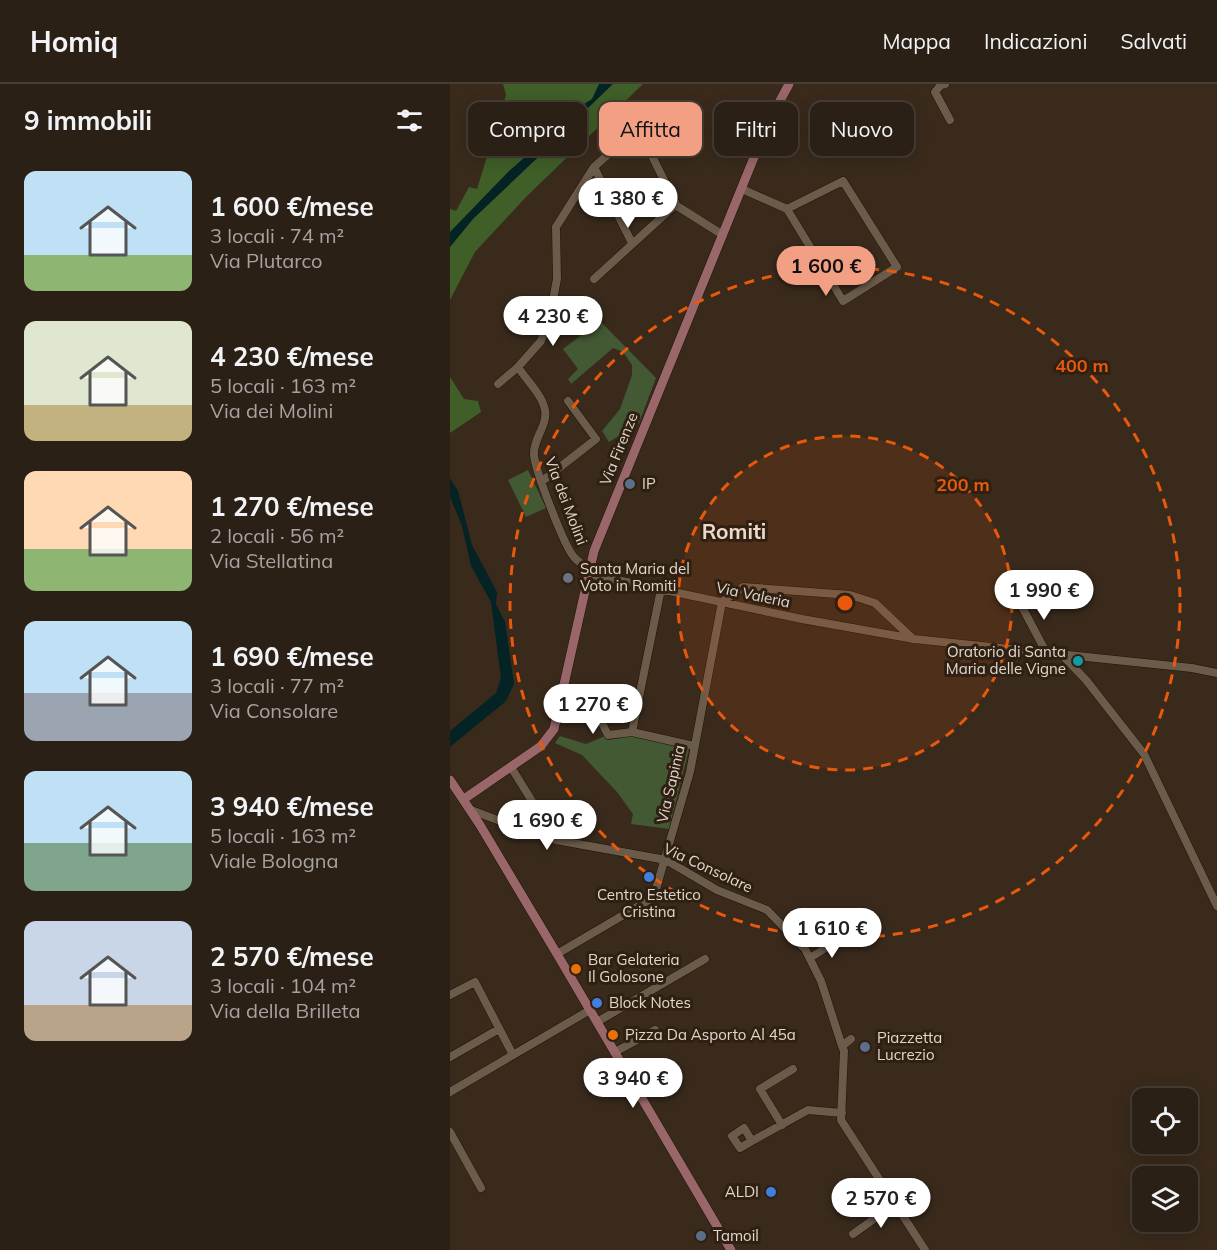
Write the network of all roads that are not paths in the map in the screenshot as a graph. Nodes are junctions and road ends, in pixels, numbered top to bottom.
1 (789, 84) edge
2 (945, 84) edge
3 (950, 120) dead end
4 (594, 167) junction
5 (742, 189) junction
6 (677, 206) junction
7 (787, 209) junction
8 (723, 235) junction
9 (632, 243) junction
10 (594, 279) dead end
11 (518, 367) junction
12 (498, 384) dead end
13 (568, 401) dead end
14 (540, 482) junction
15 (588, 572) junction
16 (661, 589) junction
17 (1019, 601) dead end
18 (722, 603) junction
19 (914, 639) junction
20 (1046, 652) junction
21 (1061, 654) junction
22 (1217, 673) edge
23 (563, 693) junction
24 (632, 732) junction
25 (694, 746) junction
26 (511, 767) junction
27 (450, 780) edge
28 (464, 799) junction
29 (471, 810) junction
30 (556, 840) junction
31 (666, 860) junction
32 (1217, 906) edge
33 (841, 938) dead end
34 (557, 954) junction
35 (810, 958) junction
36 (705, 959) dead end
37 (450, 995) edge
38 (590, 1010) junction
39 (597, 1022) junction
40 (499, 1029) junction
41 (655, 1030) dead end
42 (851, 1039) dead end
43 (842, 1046) junction
44 (615, 1052) junction
45 (513, 1055) junction
46 (450, 1057) edge
47 (793, 1068) dead end
48 (450, 1092) edge
49 (842, 1113) junction
50 (782, 1125) junction
51 (450, 1132) edge
52 (752, 1141) dead end
53 (481, 1188) dead end
54 (896, 1204) junction
55 (853, 1234) dead end
56 (732, 1250) edge
57 (925, 1250) edge

1 - 5 main road, Via Firenze
2 - 3 street
4 - 6 street
4 - 9 street
4 - 11 street
5 - 7 street
5 - 8 main road, Via Firenze
6 - 8 street
6 - 9 street
7 - 7 street
8 - 15 main road, Via Firenze
9 - 10 street
11 - 12 street
11 - 14 street, Via dei Molini
13 - 14 street
14 - 15 street, Via dei Molini
15 - 16 street, Via Valeria
15 - 23 main road, Via Firenze
16 - 18 street, Via Valeria
16 - 24 street
17 - 20 street
18 - 19 street, Via Valeria
18 - 19 street
18 - 25 street, Via Sapinia
19 - 20 street, Via Valeria
20 - 21 street, Via Valeria
21 - 22 street, Via Valeria
21 - 32 street
23 - 24 street
23 - 26 main road, Via Firenze
24 - 25 street
25 - 31 street, Via Sapinia
26 - 28 main road, Via Firenze
26 - 30 street
27 - 28 main road
28 - 29 main road
29 - 30 street, Via Consolare
29 - 34 main road
30 - 31 street, Via Consolare
31 - 34 street, Via Sapinia
31 - 35 street, Via Consolare
33 - 35 street
34 - 38 main road
35 - 43 street, Via Consolare
36 - 39 street
37 - 40 street
38 - 39 main road
38 - 45 street
39 - 44 main road
40 - 45 street
40 - 46 street
41 - 44 street
42 - 43 street
43 - 49 street, Via Consolare
44 - 56 main road
45 - 48 street
47 - 50 street
49 - 50 street
49 - 54 street, Via Consolare
50 - 52 street
51 - 53 street
54 - 55 street
54 - 57 street, Via Consolare

